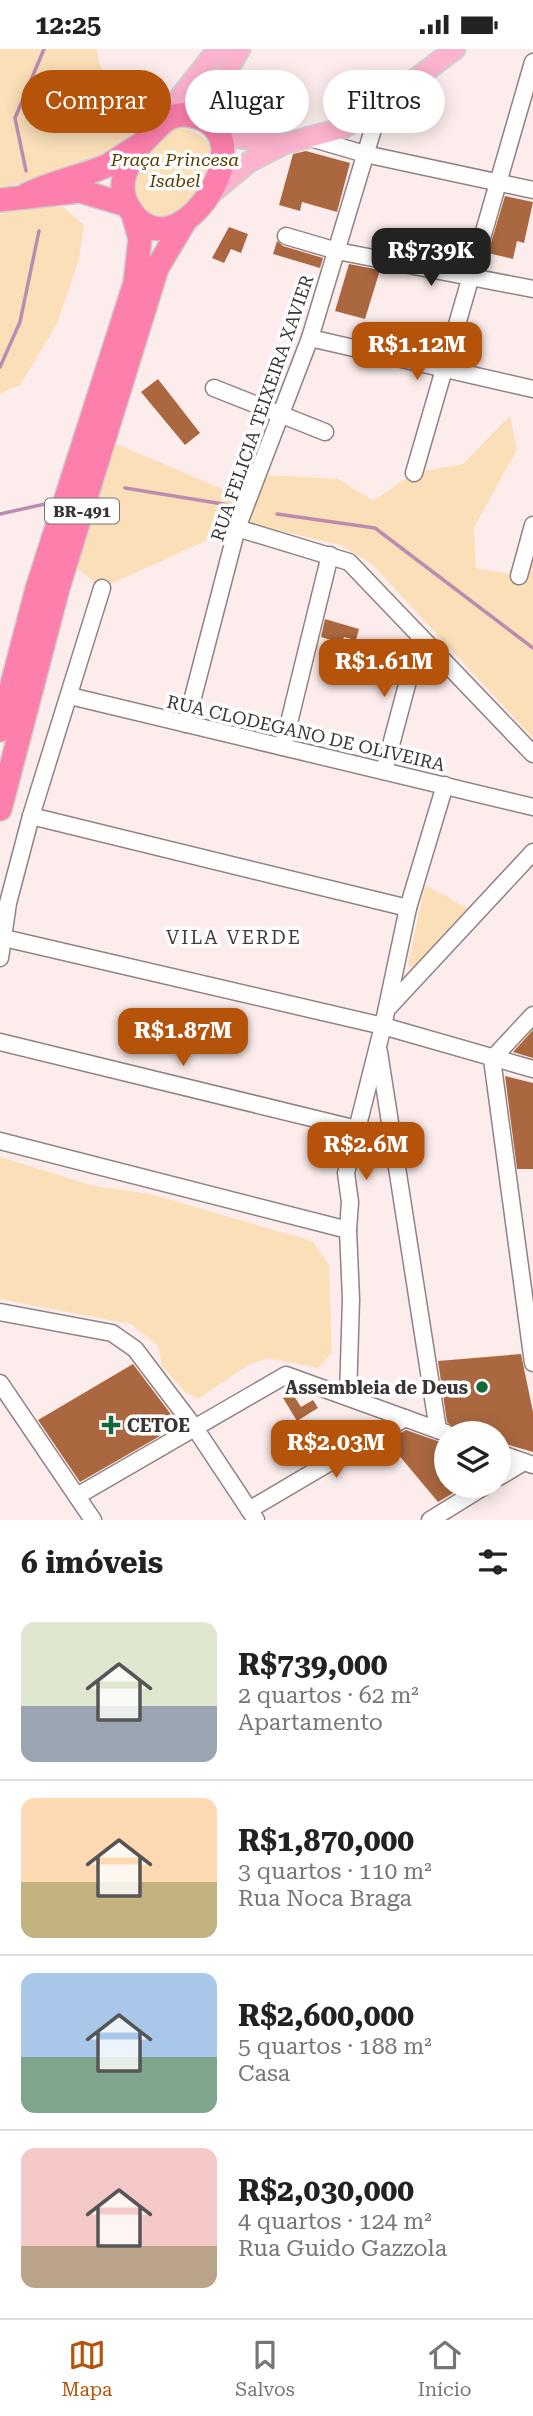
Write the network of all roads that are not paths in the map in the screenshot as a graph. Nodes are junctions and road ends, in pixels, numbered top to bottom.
1 (218, 49) edge
2 (240, 49) edge
3 (455, 49) edge
4 (533, 62) edge
5 (228, 70) edge
6 (427, 70) edge
7 (185, 115) edge
8 (216, 133) edge
9 (230, 133) edge
10 (326, 133) edge
11 (372, 133) edge
12 (149, 135) junction
13 (310, 138) junction
14 (284, 144) junction
15 (365, 154) junction
16 (499, 181) junction
17 (533, 190) edge
18 (26, 195) junction
19 (207, 198) junction
20 (0, 201) edge
21 (130, 210) junction
22 (185, 221) junction
23 (286, 236) dead end
24 (337, 251) junction
25 (471, 277) junction
26 (533, 289) edge
27 (310, 338) junction
28 (444, 370) junction
29 (214, 388) dead end
30 (533, 389) edge
31 (280, 413) junction
32 (326, 432) dead end
33 (414, 473) dead end
34 (533, 525) edge
35 (237, 528) junction
36 (330, 555) junction
37 (519, 576) dead end
38 (102, 588) dead end
39 (420, 636) junction
40 (70, 696) junction
41 (186, 724) junction
42 (0, 730) edge
43 (283, 747) junction
44 (533, 754) edge
45 (384, 771) junction
46 (444, 785) junction
47 (533, 807) edge
48 (0, 809) edge
49 (31, 816) junction
50 (533, 852) edge
51 (408, 908) junction
52 (4, 938) junction
53 (0, 958) edge
54 (533, 1015) edge
55 (385, 1018) junction
56 (0, 1041) edge
57 (378, 1045) junction
58 (492, 1059) junction
59 (533, 1069) edge
60 (357, 1129) junction
61 (0, 1141) edge
62 (348, 1230) junction
63 (0, 1312) edge
64 (533, 1363) edge
65 (0, 1383) edge
66 (348, 1398) junction
67 (405, 1418) junction
68 (440, 1421) edge
69 (195, 1429) junction
70 (434, 1429) edge
71 (511, 1458) edge
72 (528, 1464) edge
73 (511, 1472) edge
74 (77, 1496) junction
75 (466, 1498) edge
76 (252, 1515) edge
77 (93, 1520) edge
78 (430, 1520) edge

1 - 12 main road
2 - 5 main road
3 - 6 main road
4 - 16 street
7 - 12 highway
8 - 19 highway
9 - 14 main road
10 - 13 main road
11 - 15 street, RUA FELICIA TEIXEIRA XAVIER
12 - 18 highway
12 - 21 highway
13 - 14 main road
13 - 15 street
14 - 19 main road
15 - 16 street
15 - 24 street, RUA FELICIA TEIXEIRA XAVIER
16 - 17 street
16 - 25 street
18 - 20 highway
18 - 21 highway
19 - 22 highway
21 - 22 highway
21 - 42 highway, BR-491
22 - 48 highway, BR-491
23 - 24 street
24 - 25 street
24 - 27 street, RUA FELICIA TEIXEIRA XAVIER
25 - 26 street
25 - 28 street
27 - 28 street
27 - 31 street, RUA FELICIA TEIXEIRA XAVIER
28 - 30 street
28 - 33 street
29 - 31 street
31 - 32 street
31 - 35 street, RUA FELICIA TEIXEIRA XAVIER
34 - 37 street
35 - 36 street
35 - 41 street, RUA FELICIA TEIXEIRA XAVIER
36 - 39 street
36 - 43 street
38 - 40 street
39 - 44 street
39 - 45 street
40 - 41 street, RUA CLODEGANO DE OLIVEIRA
40 - 49 street
41 - 43 street, RUA CLODEGANO DE OLIVEIRA
43 - 45 street, RUA CLODEGANO DE OLIVEIRA
45 - 46 street, RUA CLODEGANO DE OLIVEIRA
46 - 47 street, RUA CLODEGANO DE OLIVEIRA
46 - 51 street
49 - 51 street
49 - 52 street
50 - 55 street
51 - 55 street
52 - 53 street
52 - 55 street
54 - 58 street
55 - 57 street
55 - 58 street
56 - 60 street
57 - 60 street
57 - 68 street
58 - 59 street
58 - 64 street
60 - 62 street
61 - 62 street
62 - 66 street
63 - 69 street
65 - 74 street
66 - 67 street
66 - 69 street
67 - 70 street
67 - 76 street
69 - 74 street
69 - 76 street
71 - 72 street
72 - 73 street
74 - 77 street
75 - 78 street

